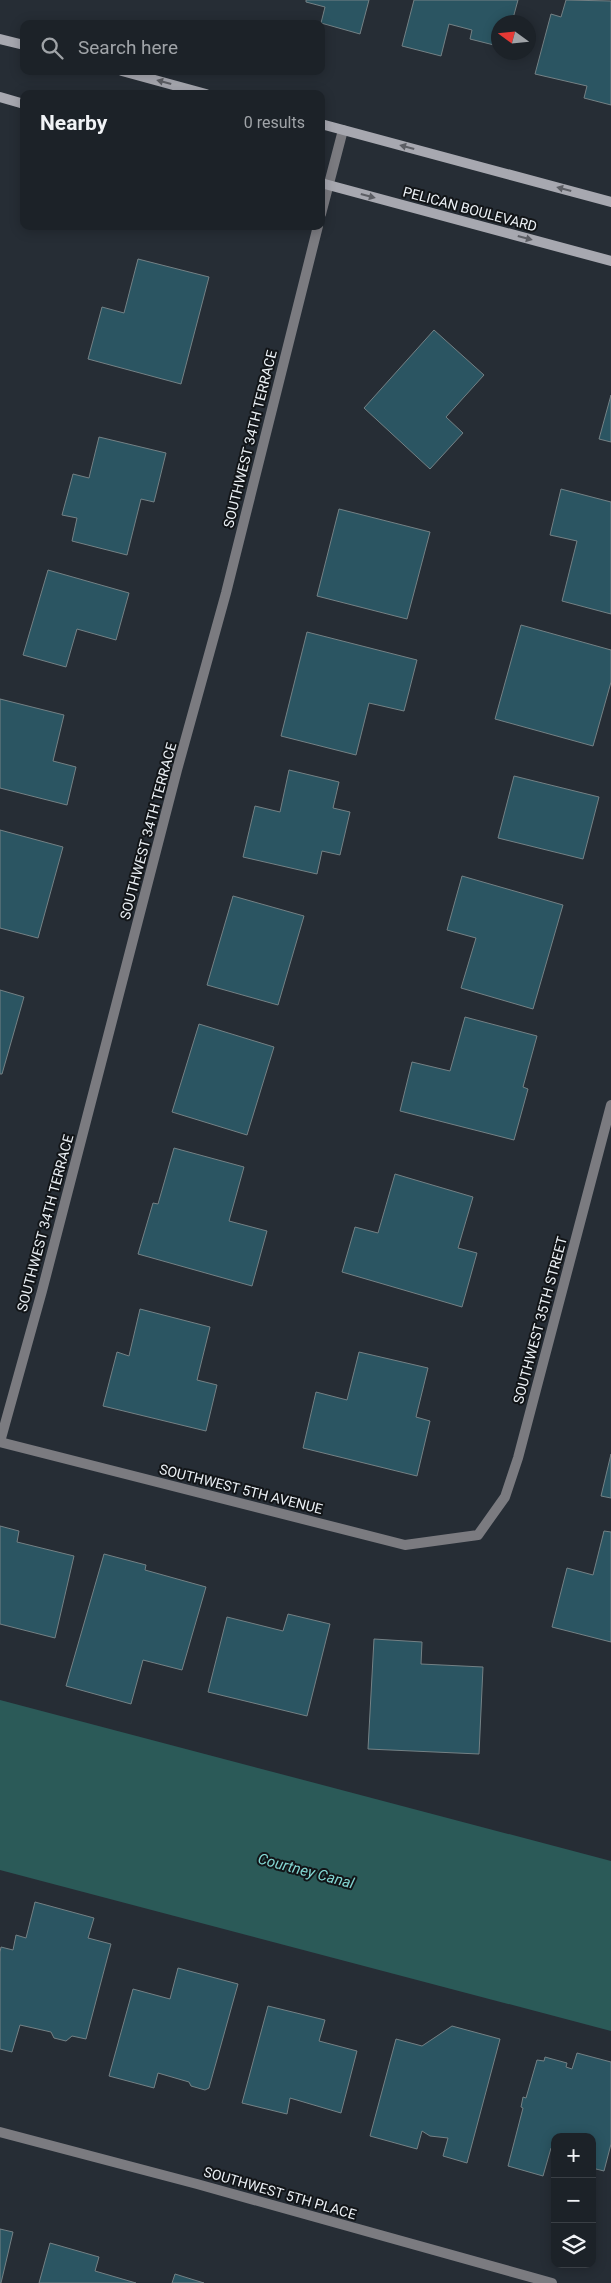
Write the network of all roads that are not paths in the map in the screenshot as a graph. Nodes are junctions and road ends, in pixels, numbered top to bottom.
1 (0, 39) edge
2 (20, 44) edge
3 (137, 75) edge
4 (191, 90) edge
5 (0, 97) edge
6 (20, 103) edge
7 (325, 125) edge
8 (343, 130) junction
9 (325, 184) edge
10 (611, 202) edge
11 (317, 230) edge
12 (611, 261) edge
13 (611, 1105) edge
14 (0, 1442) edge
15 (478, 1535) joint
16 (0, 2132) edge
17 (518, 2279) edge
18 (552, 2283) edge

1 - 2 street
4 -> 3 street
5 - 6 street
7 - 8 street
8 - 9 street
10 -> 8 street
9 -> 12 street, PELICAN BOULEVARD
11 - 14 street, SOUTHWEST 34TH TERRACE
13 - 15 street, SOUTHWEST 35TH STREET
14 - 15 street, SOUTHWEST 5TH AVENUE
16 - 17 street, SOUTHWEST 5TH PLACE
17 - 18 street, SOUTHWEST 5TH PLACE

